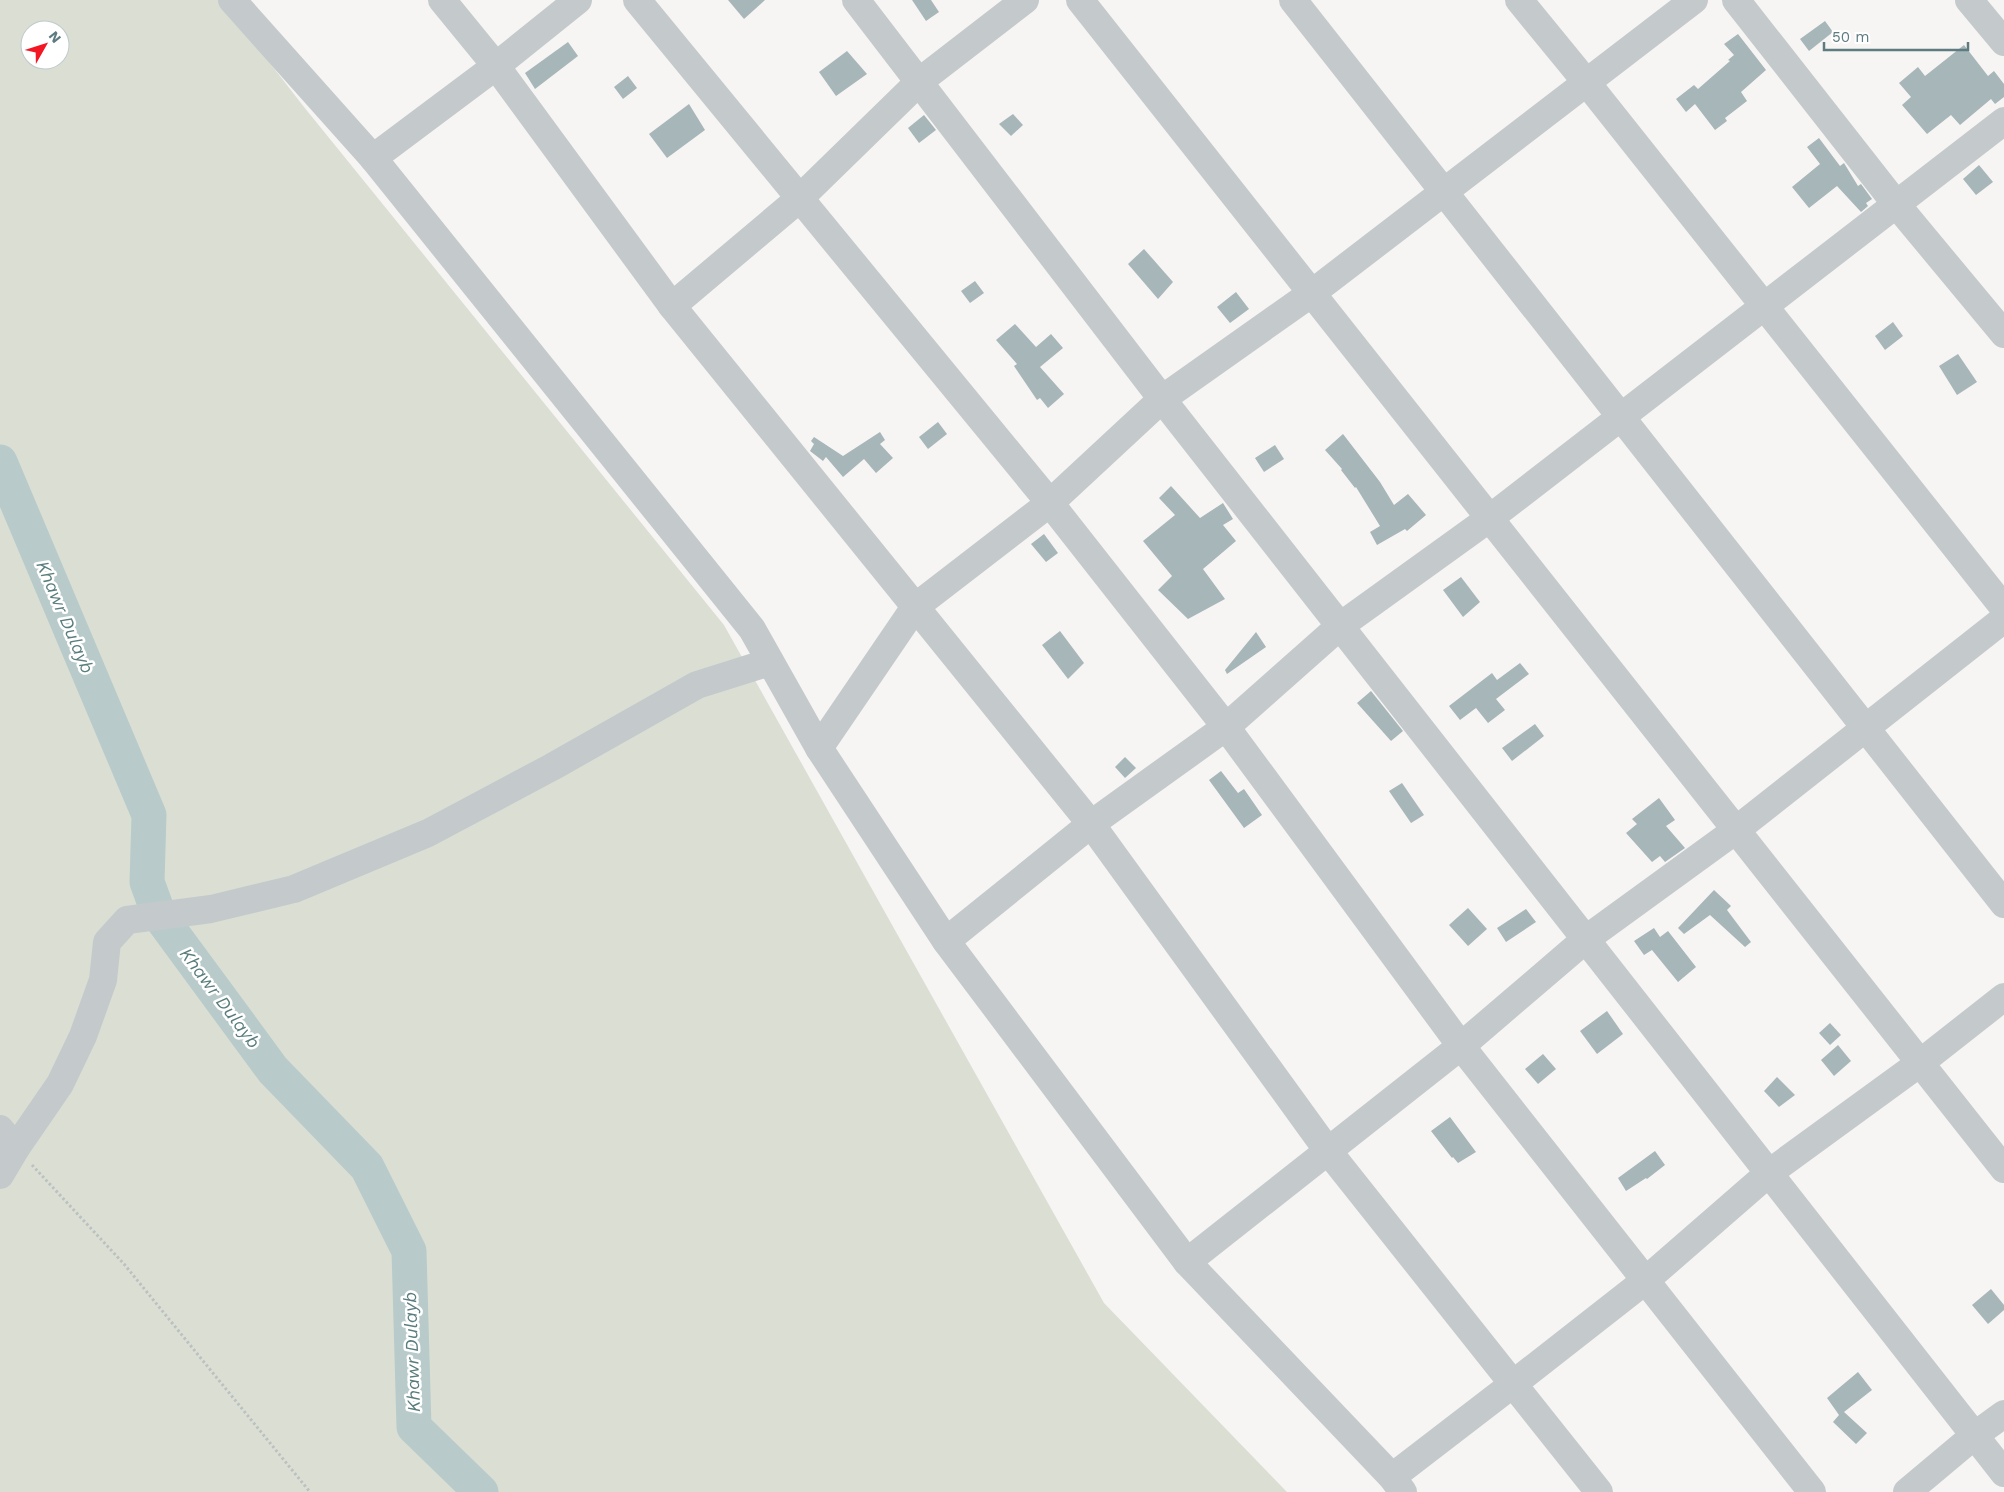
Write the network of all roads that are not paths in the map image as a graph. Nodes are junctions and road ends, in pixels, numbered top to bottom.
1 (232, 0) edge
2 (442, 0) edge
3 (578, 0) edge
4 (637, 0) edge
5 (856, 0) edge
6 (1025, 0) edge
7 (1080, 0) edge
8 (1293, 0) edge
9 (1519, 0) edge
10 (1694, 0) edge
11 (1736, 0) edge
12 (1969, 0) edge
13 (2004, 42) edge
14 (496, 66) junction
15 (920, 82) junction
16 (1587, 83) junction
17 (2004, 121) edge
18 (373, 158) junction
19 (1444, 192) junction
20 (799, 198) junction
21 (1896, 204) junction
22 (1312, 293) junction
23 (672, 306) junction
24 (1764, 306) junction
25 (2004, 334) edge
26 (1162, 399) junction
27 (1621, 417) junction
28 (1050, 503) junction
29 (1490, 518) junction
30 (915, 607) junction
31 (2004, 608) edge
32 (2004, 619) edge
33 (1340, 626) junction
34 (770, 662) junction
35 (1226, 727) junction
36 (1866, 728) junction
37 (819, 748) junction
38 (1091, 824) junction
39 (1736, 830) junction
40 (2004, 904) edge
41 (1586, 939) junction
42 (946, 941) junction
43 (2004, 997) edge
44 (1461, 1046) junction
45 (1920, 1063) junction
46 (8, 1139) edge
47 (1328, 1151) junction
48 (2004, 1170) edge
49 (1769, 1174) junction
50 (0, 1175) edge
51 (1187, 1262) junction
52 (1646, 1280) junction
53 (1513, 1384) junction
54 (2004, 1414) edge
55 (1975, 1435) junction
56 (2004, 1472) edge
57 (1397, 1484) edge
58 (1599, 1492) edge
59 (1812, 1492) edge
60 (1908, 1492) edge

1 - 18 street
2 - 14 street
3 - 14 street
4 - 20 street
5 - 15 street
6 - 15 street
7 - 22 street
8 - 19 street
9 - 16 street
10 - 16 street
11 - 21 street
12 - 13 street
14 - 18 street
14 - 23 street
15 - 20 street
15 - 26 street
16 - 19 street
16 - 24 street
17 - 21 street
18 - 34 street
19 - 22 street
19 - 27 street
20 - 23 street
20 - 28 street
21 - 24 street
21 - 25 street
22 - 26 street
22 - 29 street
23 - 30 street
24 - 27 street
24 - 31 street
26 - 28 street
26 - 33 street
27 - 29 street
27 - 36 street
28 - 30 street
28 - 35 street
29 - 33 street
29 - 39 street
30 - 37 street
30 - 38 street
32 - 36 street
33 - 35 street
33 - 41 street
34 - 37 street
34 - 46 street
35 - 38 street
35 - 44 street
36 - 39 street
36 - 40 street
37 - 42 street
38 - 42 street
38 - 47 street
39 - 41 street
39 - 45 street
41 - 44 street
41 - 49 street
42 - 51 street
43 - 45 street
44 - 47 street
44 - 52 street
45 - 48 street
45 - 49 street
46 - 50 street
47 - 51 street
47 - 53 street
49 - 52 street
49 - 55 street
51 - 57 street
52 - 53 street
52 - 59 street
53 - 57 street
53 - 58 street
54 - 55 street
55 - 56 street
55 - 60 street

